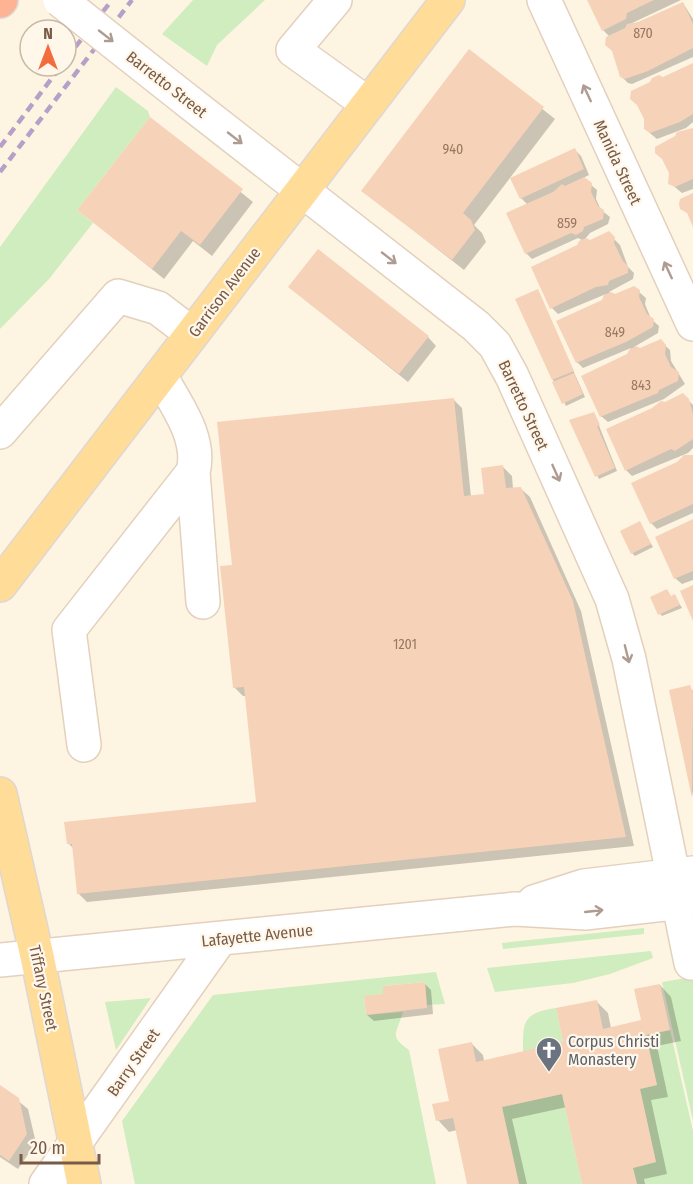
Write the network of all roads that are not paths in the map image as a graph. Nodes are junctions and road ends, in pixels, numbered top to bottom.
1 (60, 0) edge
2 (335, 0) edge
3 (448, 0) edge
4 (544, 0) edge
5 (368, 104) junction
6 (302, 190) junction
7 (693, 324) edge
8 (192, 334) junction
9 (160, 376) junction
10 (0, 432) edge
11 (193, 472) junction
12 (0, 585) edge
13 (203, 602) dead end
14 (84, 745) dead end
15 (0, 794) edge
16 (685, 888) edge
17 (220, 939) junction
18 (37, 956) junction
19 (0, 960) edge
20 (691, 963) dead end
21 (75, 1143) junction
22 (46, 1184) edge
23 (84, 1184) edge

1 -> 6 street, Barretto Street, bridge
2 - 5 street
3 - 5 main road, Garrison Avenue
7 -> 4 street, Manida Street
5 - 6 main road, Garrison Avenue
6 - 8 main road, Garrison Avenue
6 -> 16 street, Barretto Street
8 - 9 main road, Garrison Avenue
8 - 10 street
9 - 11 street
9 - 12 main road, Garrison Avenue
11 - 13 street
11 - 14 street
15 - 18 main road, Tiffany Street
16 - 17 street, Lafayette Avenue
16 - 20 street, Barretto Street
17 - 18 street, Lafayette Avenue
17 - 21 street, Barry Street
18 - 19 street, Lafayette Avenue
18 - 21 main road, Tiffany Street
21 - 22 street, Barry Street
21 - 23 main road, Tiffany Street

